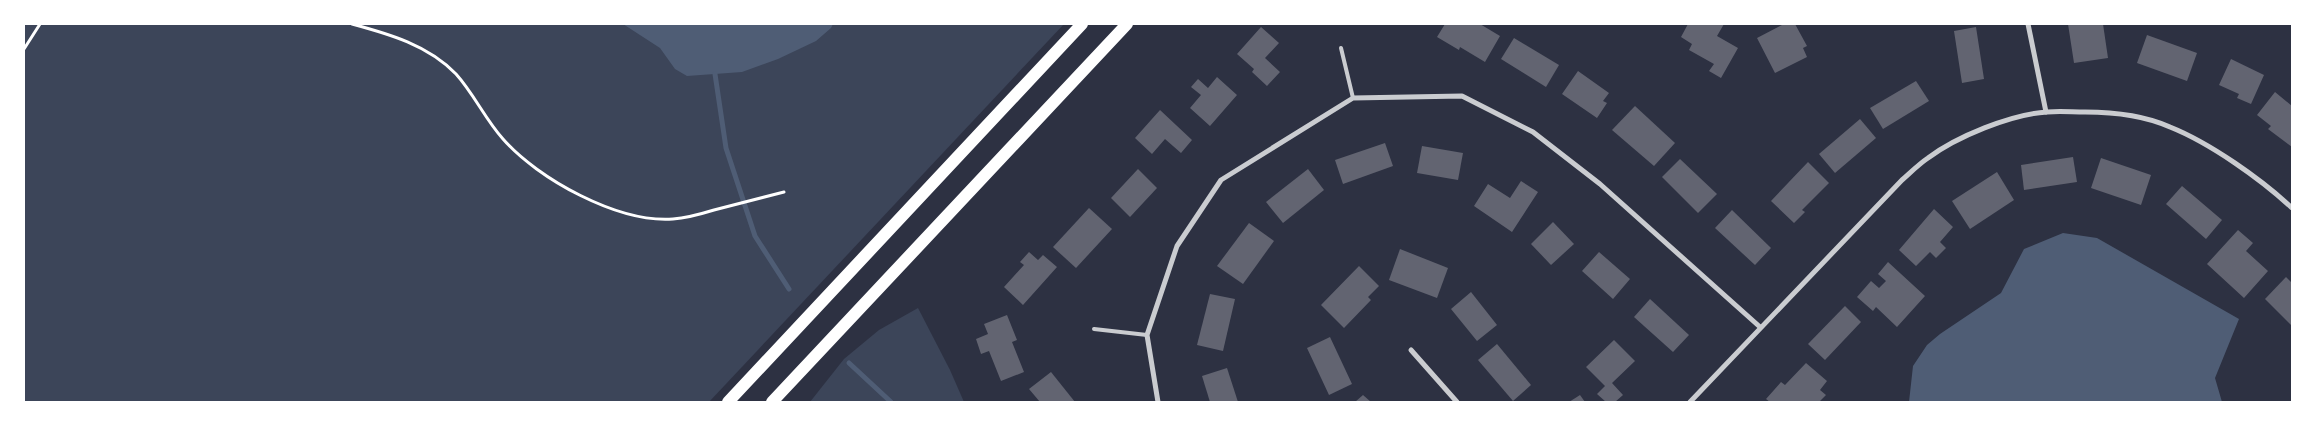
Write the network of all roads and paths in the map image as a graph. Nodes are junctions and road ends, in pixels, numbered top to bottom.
1 (40, 24) edge
2 (352, 24) edge
3 (1082, 24) edge
4 (1127, 24) edge
5 (2028, 24) edge
6 (1341, 48) dead end
7 (24, 49) edge
8 (1353, 98) junction
9 (2046, 112) junction
10 (784, 192) dead end
11 (2292, 208) edge
12 (1760, 327) junction
13 (1094, 329) dead end
14 (1147, 335) junction
15 (1411, 350) dead end
16 (728, 402) edge
17 (772, 402) edge
18 (1158, 402) edge
19 (1456, 402) edge
20 (1690, 402) edge

1 - 7 path
2 - 10 path
3 - 16 main road
4 - 17 main road
5 - 9 street
6 - 8 lane
8 - 12 street
8 - 14 street
9 - 11 street
9 - 12 street
12 - 20 street
13 - 14 lane
14 - 18 street
15 - 19 street

